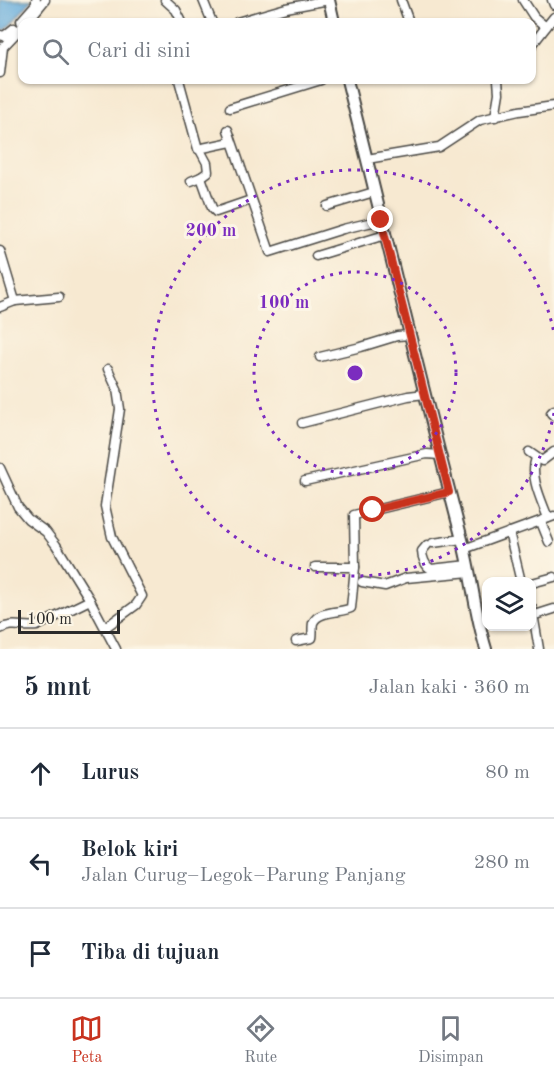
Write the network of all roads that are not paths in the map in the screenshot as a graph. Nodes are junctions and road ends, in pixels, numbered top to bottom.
1 (36, 0) edge
2 (45, 0) edge
3 (165, 0) edge
4 (203, 0) edge
5 (329, 0) edge
6 (401, 0) edge
7 (523, 0) edge
8 (552, 0) edge
9 (554, 5) edge
10 (554, 17) edge
11 (26, 18) edge
12 (28, 18) edge
13 (180, 18) edge
14 (210, 18) edge
15 (251, 18) edge
16 (333, 18) edge
17 (408, 18) edge
18 (535, 18) edge
19 (536, 19) edge
20 (18, 27) edge
21 (546, 27) junction
22 (18, 29) edge
23 (0, 35) edge
24 (536, 39) edge
25 (0, 73) edge
26 (180, 84) edge
27 (308, 84) edge
28 (348, 84) edge
29 (498, 84) edge
30 (554, 106) edge
31 (230, 108) dead end
32 (495, 117) junction
33 (228, 130) dead end
34 (231, 142) junction
35 (200, 150) junction
36 (367, 159) junction
37 (201, 177) junction
38 (191, 181) dead end
39 (374, 192) junction
40 (251, 200) junction
41 (327, 206) dead end
42 (381, 220) junction
43 (385, 235) junction
44 (0, 251) edge
45 (316, 256) dead end
46 (59, 297) dead end
47 (15, 301) junction
48 (0, 307) edge
49 (410, 335) junction
50 (320, 357) dead end
51 (108, 369) dead end
52 (425, 394) junction
53 (554, 410) edge
54 (554, 416) edge
55 (302, 423) dead end
56 (554, 452) edge
57 (439, 455) junction
58 (0, 468) edge
59 (305, 481) dead end
60 (449, 492) junction
61 (548, 519) edge
62 (509, 532) junction
63 (549, 542) dead end
64 (463, 544) junction
65 (315, 567) dead end
66 (355, 567) junction
67 (469, 568) junction
68 (520, 577) edge
69 (554, 577) edge
70 (362, 582) dead end
71 (536, 582) edge
72 (90, 600) junction
73 (554, 609) edge
74 (536, 615) edge
75 (482, 620) edge
76 (106, 627) junction
77 (0, 628) edge
78 (484, 631) edge
79 (535, 631) edge
80 (296, 641) dead end
81 (116, 649) edge
82 (486, 649) edge
83 (539, 649) edge

1 - 11 street
2 - 12 street
3 - 13 street
4 - 14 street
5 - 15 street
5 - 16 main road
6 - 17 street
7 - 18 street
8 - 9 street
10 - 21 street
19 - 21 street
20 - 23 street
21 - 24 street
22 - 25 street
26 - 35 street
27 - 31 street
28 - 36 main road
29 - 32 street
30 - 32 street
32 - 36 street
33 - 34 street
34 - 35 street
34 - 40 street
35 - 37 street
36 - 39 main road
37 - 38 street
37 - 40 street
39 - 41 street
39 - 42 main road
40 - 42 street
42 - 43 main road
43 - 45 street
43 - 49 main road
44 - 47 street
46 - 47 street
47 - 48 street
49 - 50 street
49 - 52 main road
51 - 76 street
52 - 55 street
52 - 57 main road
53 - 54 street
56 - 61 street
57 - 59 street
57 - 60 main road
58 - 72 street
60 - 64 main road
60 - 66 street
61 - 62 street
61 - 63 street
62 - 64 street
62 - 68 street
64 - 67 main road
64 - 67 street
65 - 66 street
66 - 80 street
67 - 70 street
67 - 75 main road
69 - 71 street
72 - 76 street
72 - 77 street
73 - 74 street
76 - 81 street
78 - 82 main road
79 - 83 street

